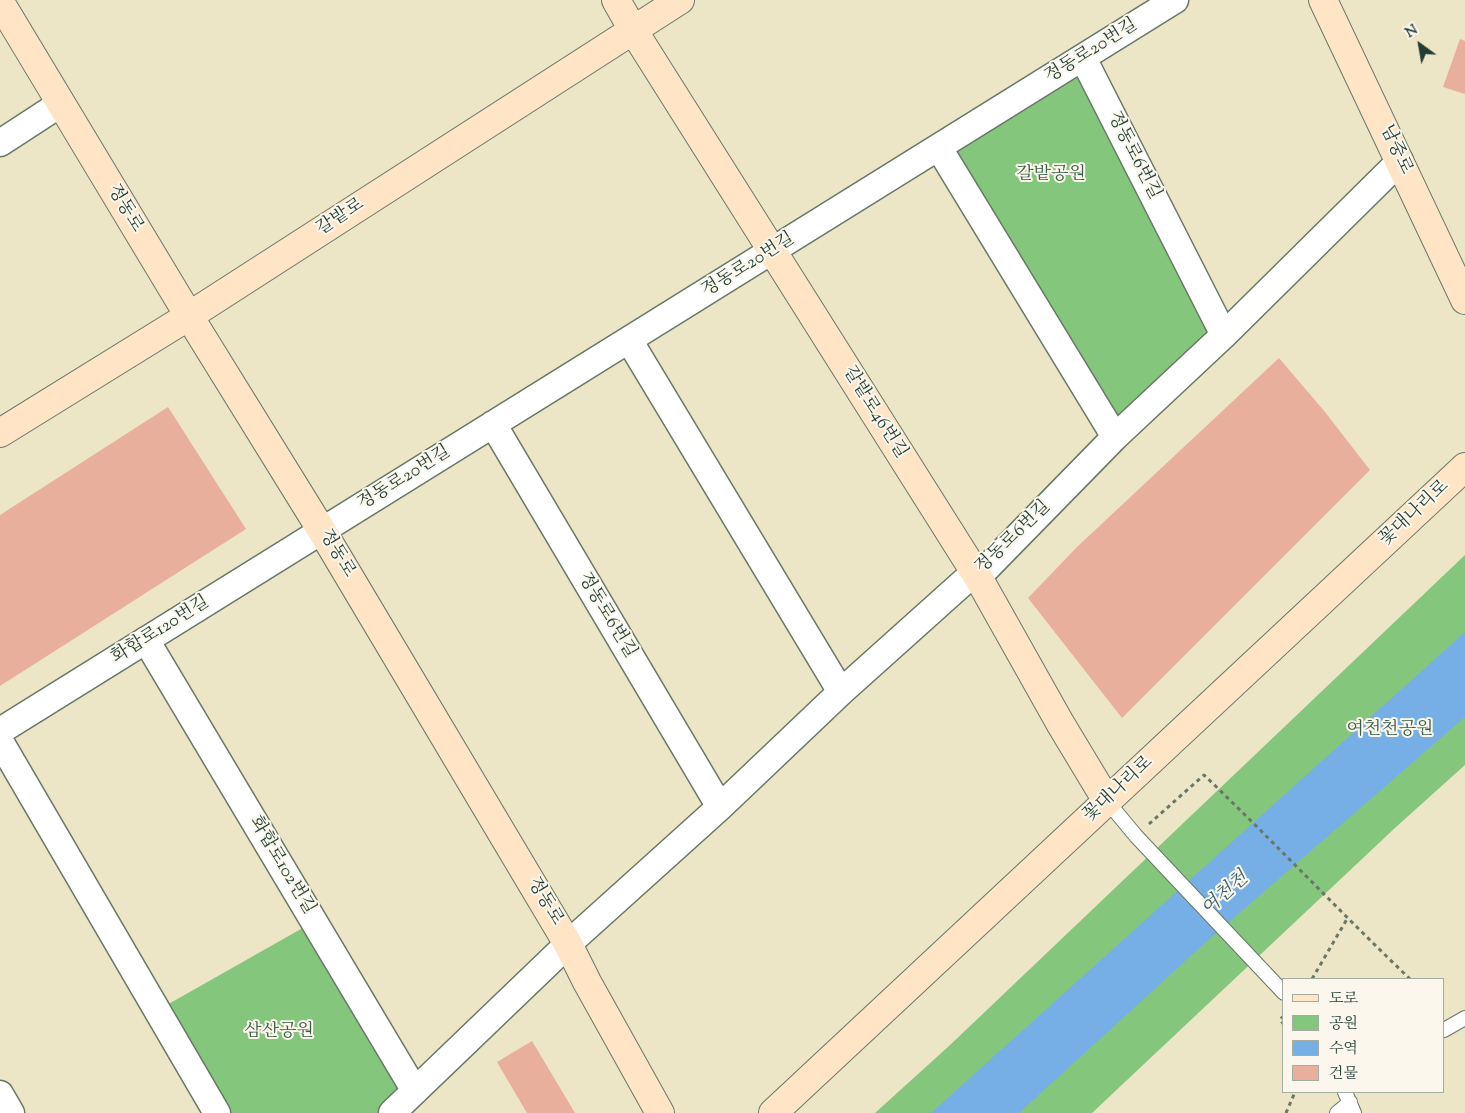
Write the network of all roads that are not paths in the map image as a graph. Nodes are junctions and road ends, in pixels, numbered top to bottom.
1 (616, 0) edge
2 (680, 0) edge
3 (1174, 0) edge
4 (1323, 0) edge
5 (0, 2) edge
6 (633, 30) junction
7 (1083, 58) junction
8 (60, 104) junction
9 (0, 143) edge
10 (938, 148) junction
11 (1400, 161) junction
12 (772, 251) junction
13 (1465, 300) edge
14 (188, 316) junction
15 (1224, 335) junction
16 (629, 340) junction
17 (493, 424) junction
18 (0, 432) edge
19 (1115, 437) junction
20 (1465, 467) edge
21 (322, 530) junction
22 (978, 577) junction
23 (146, 640) junction
24 (841, 692) junction
25 (0, 731) edge
26 (0, 741) edge
27 (1107, 801) junction
28 (720, 807) junction
29 (568, 944) junction
30 (1281, 990) edge
31 (1465, 1018) edge
32 (1445, 1029) edge
33 (415, 1091) junction
34 (0, 1094) edge
35 (1349, 1102) edge
36 (11, 1113) edge
37 (217, 1113) edge
38 (392, 1113) edge
39 (660, 1113) edge
40 (773, 1113) edge
41 (1337, 1113) edge

1 - 6 main road, 갈밭로46번길
2 - 6 main road, 갈밭로
3 - 7 street, 정동로20번길
4 - 11 main road, 남중로
5 - 8 main road, 정동로
6 - 12 main road, 갈밭로46번길
6 - 14 main road, 갈밭로
7 - 10 street, 정동로20번길
7 - 15 street, 정동로6번길
8 - 9 street
8 - 14 main road, 정동로
10 - 12 street, 정동로20번길
10 - 19 street
11 - 13 main road, 남중로
11 - 15 street, 정동로6번길
12 - 16 street, 정동로20번길
12 - 22 main road, 갈밭로46번길
14 - 18 main road, 갈밭로
14 - 21 main road, 정동로
15 - 19 street, 정동로6번길
16 - 17 street, 정동로20번길
16 - 24 street
17 - 21 street, 정동로20번길
17 - 28 street, 정동로6번길
19 - 22 street, 정동로6번길
20 - 27 main road, 꽃대나리로
21 - 23 street, 화합로120번길
21 - 29 main road, 정동로
22 - 24 street, 정동로6번길
22 - 27 main road, 갈밭로46번길
23 - 25 street, 화합로120번길
23 - 33 street, 화합로102번길
24 - 28 street, 정동로6번길
26 - 37 street
27 - 30 lane
27 - 40 main road, 꽃대나리로
28 - 29 street, 정동로6번길
29 - 33 street
29 - 39 main road, 정동로
31 - 32 lane
33 - 38 street
34 - 36 street
35 - 41 lane

